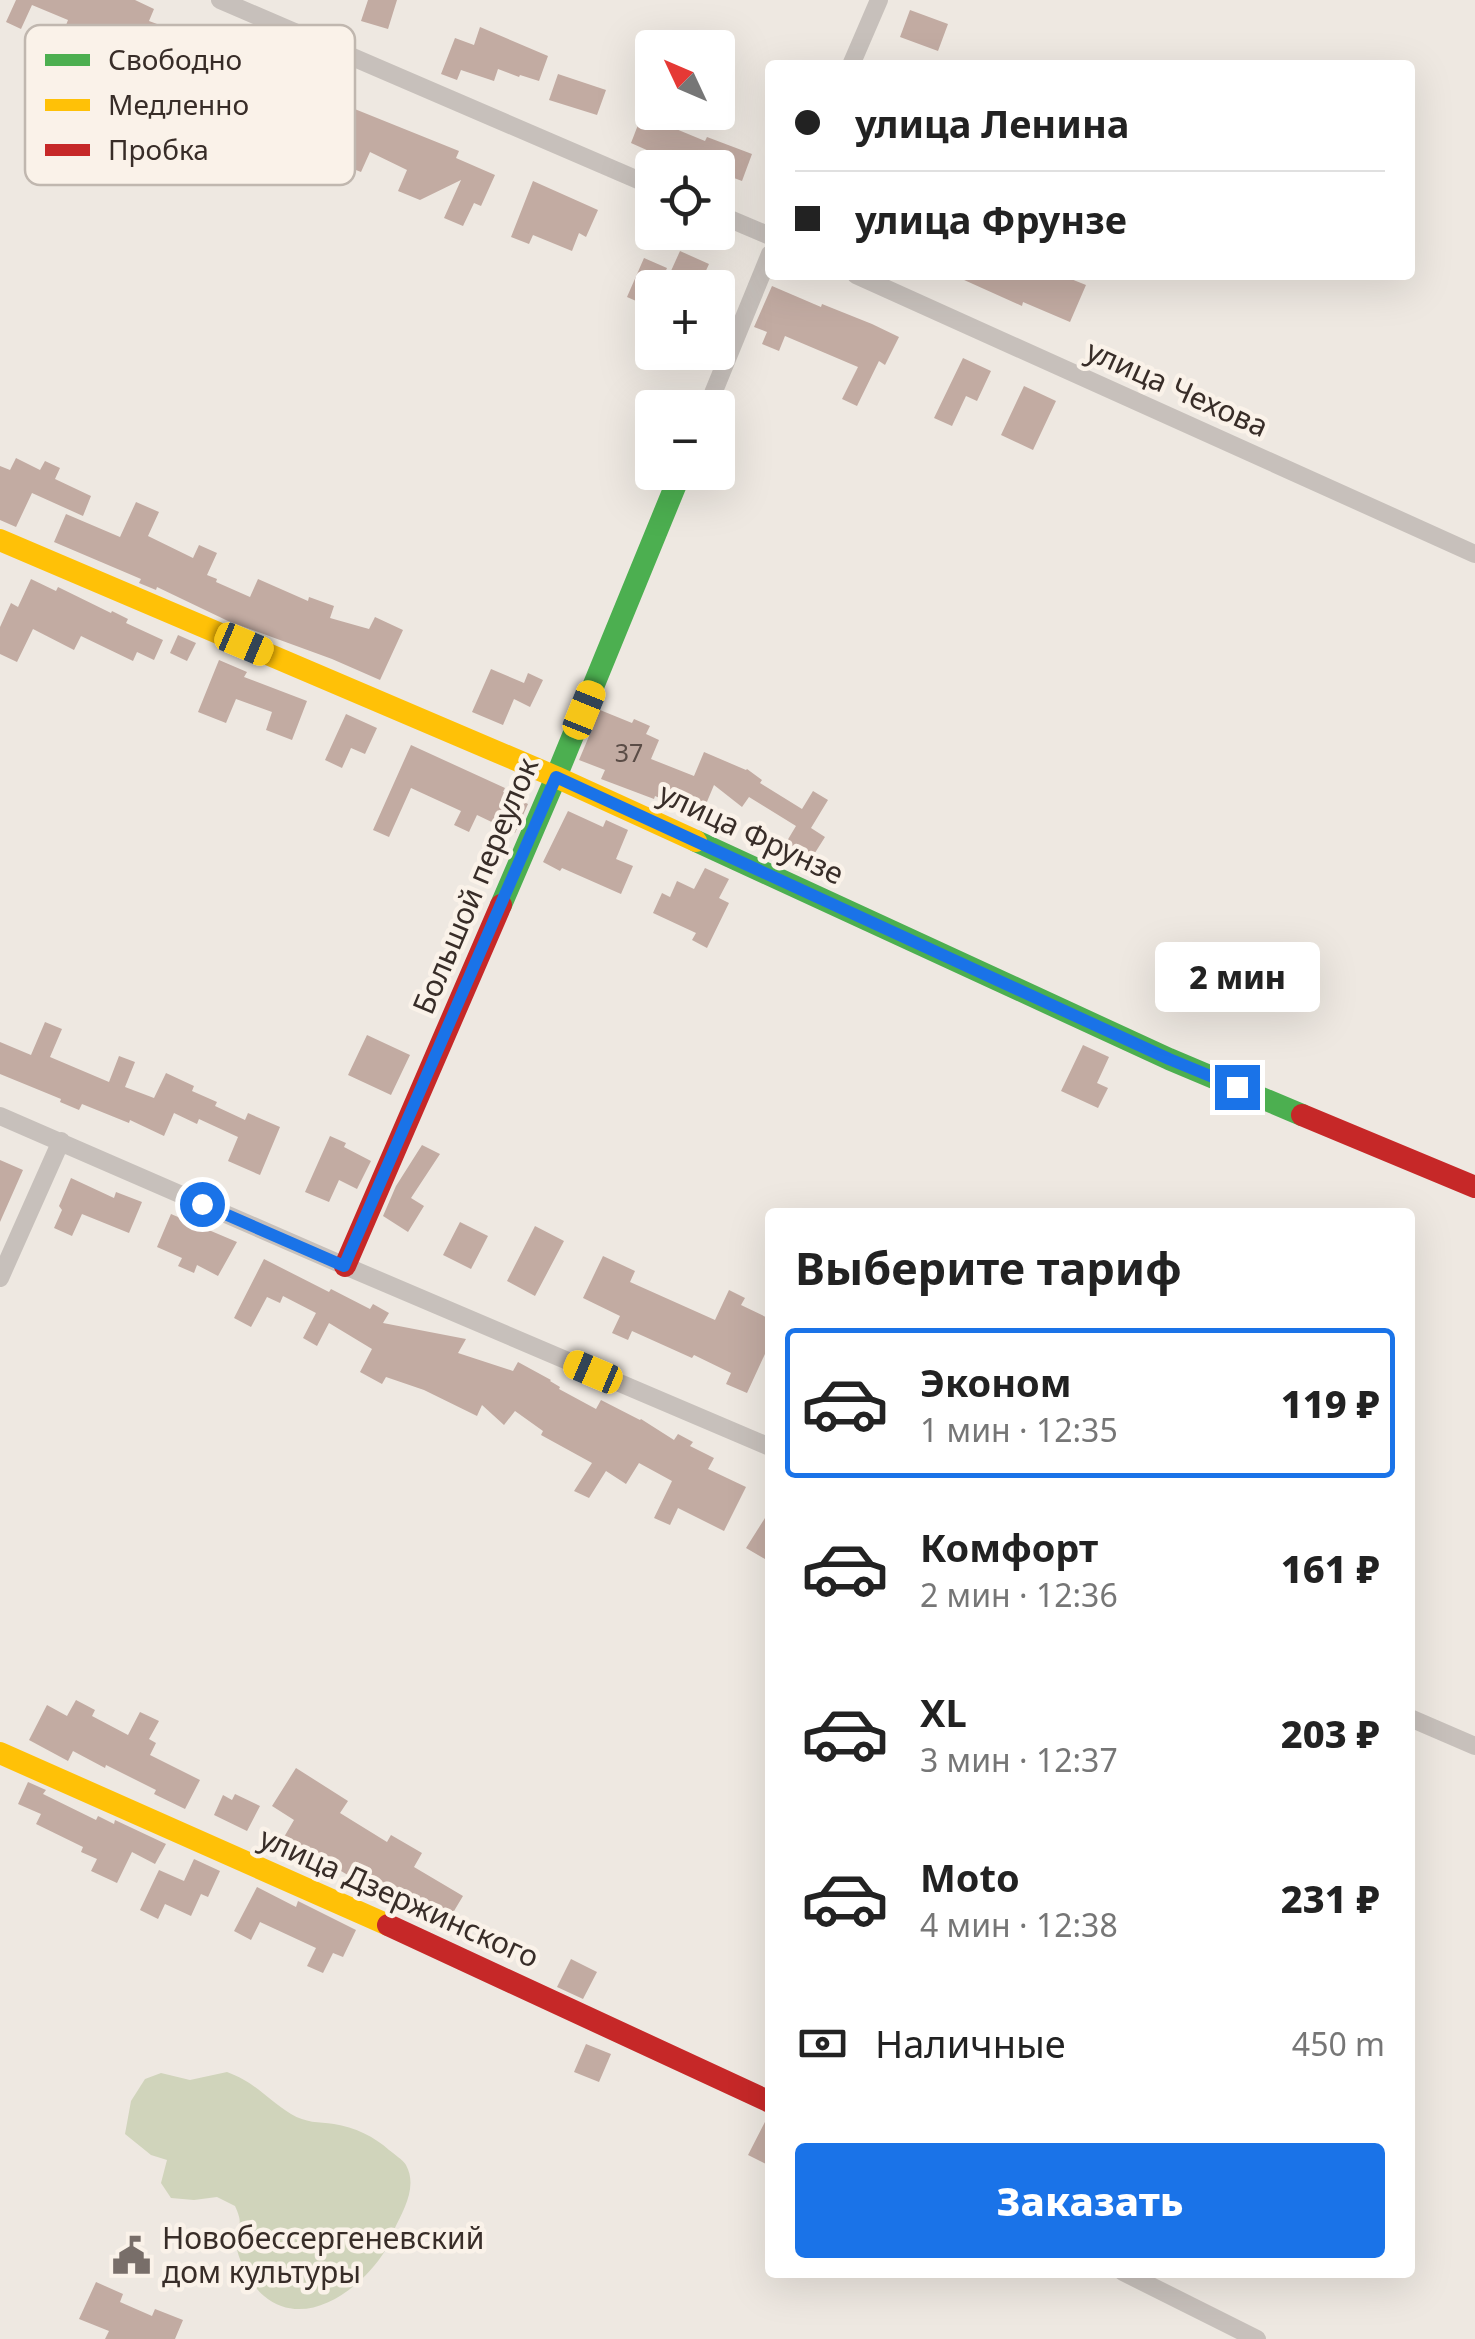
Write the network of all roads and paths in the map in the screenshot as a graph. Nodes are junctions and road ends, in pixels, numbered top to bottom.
1 (220, 0) edge
2 (880, 0) edge
3 (278, 25) edge
4 (355, 58) edge
5 (853, 60) edge
6 (635, 179) edge
7 (735, 221) edge
8 (765, 234) edge
9 (765, 266) edge
10 (867, 280) edge
11 (714, 390) edge
12 (674, 490) edge
13 (0, 540) edge
14 (1475, 554) edge
15 (556, 777) junction
16 (0, 1116) edge
17 (61, 1141) junction
18 (1475, 1187) edge
19 (344, 1266) junction
20 (0, 1278) edge
21 (765, 1445) edge
22 (1415, 1720) edge
23 (1475, 1746) edge
24 (0, 1753) edge
25 (765, 2100) edge
26 (1135, 2278) edge
27 (1257, 2339) edge

1 - 3 street
2 - 5 street
4 - 6 street
7 - 8 street
9 - 11 street
10 - 14 street, улица Чехова
12 - 15 street, Большой переулок
13 - 15 street, улица Фрунзе
15 - 18 street, улица Фрунзе
15 - 19 street, Большой переулок
16 - 17 street
17 - 19 street
17 - 20 street
19 - 21 street
22 - 23 street
24 - 25 street, улица Дзержинского
26 - 27 street

